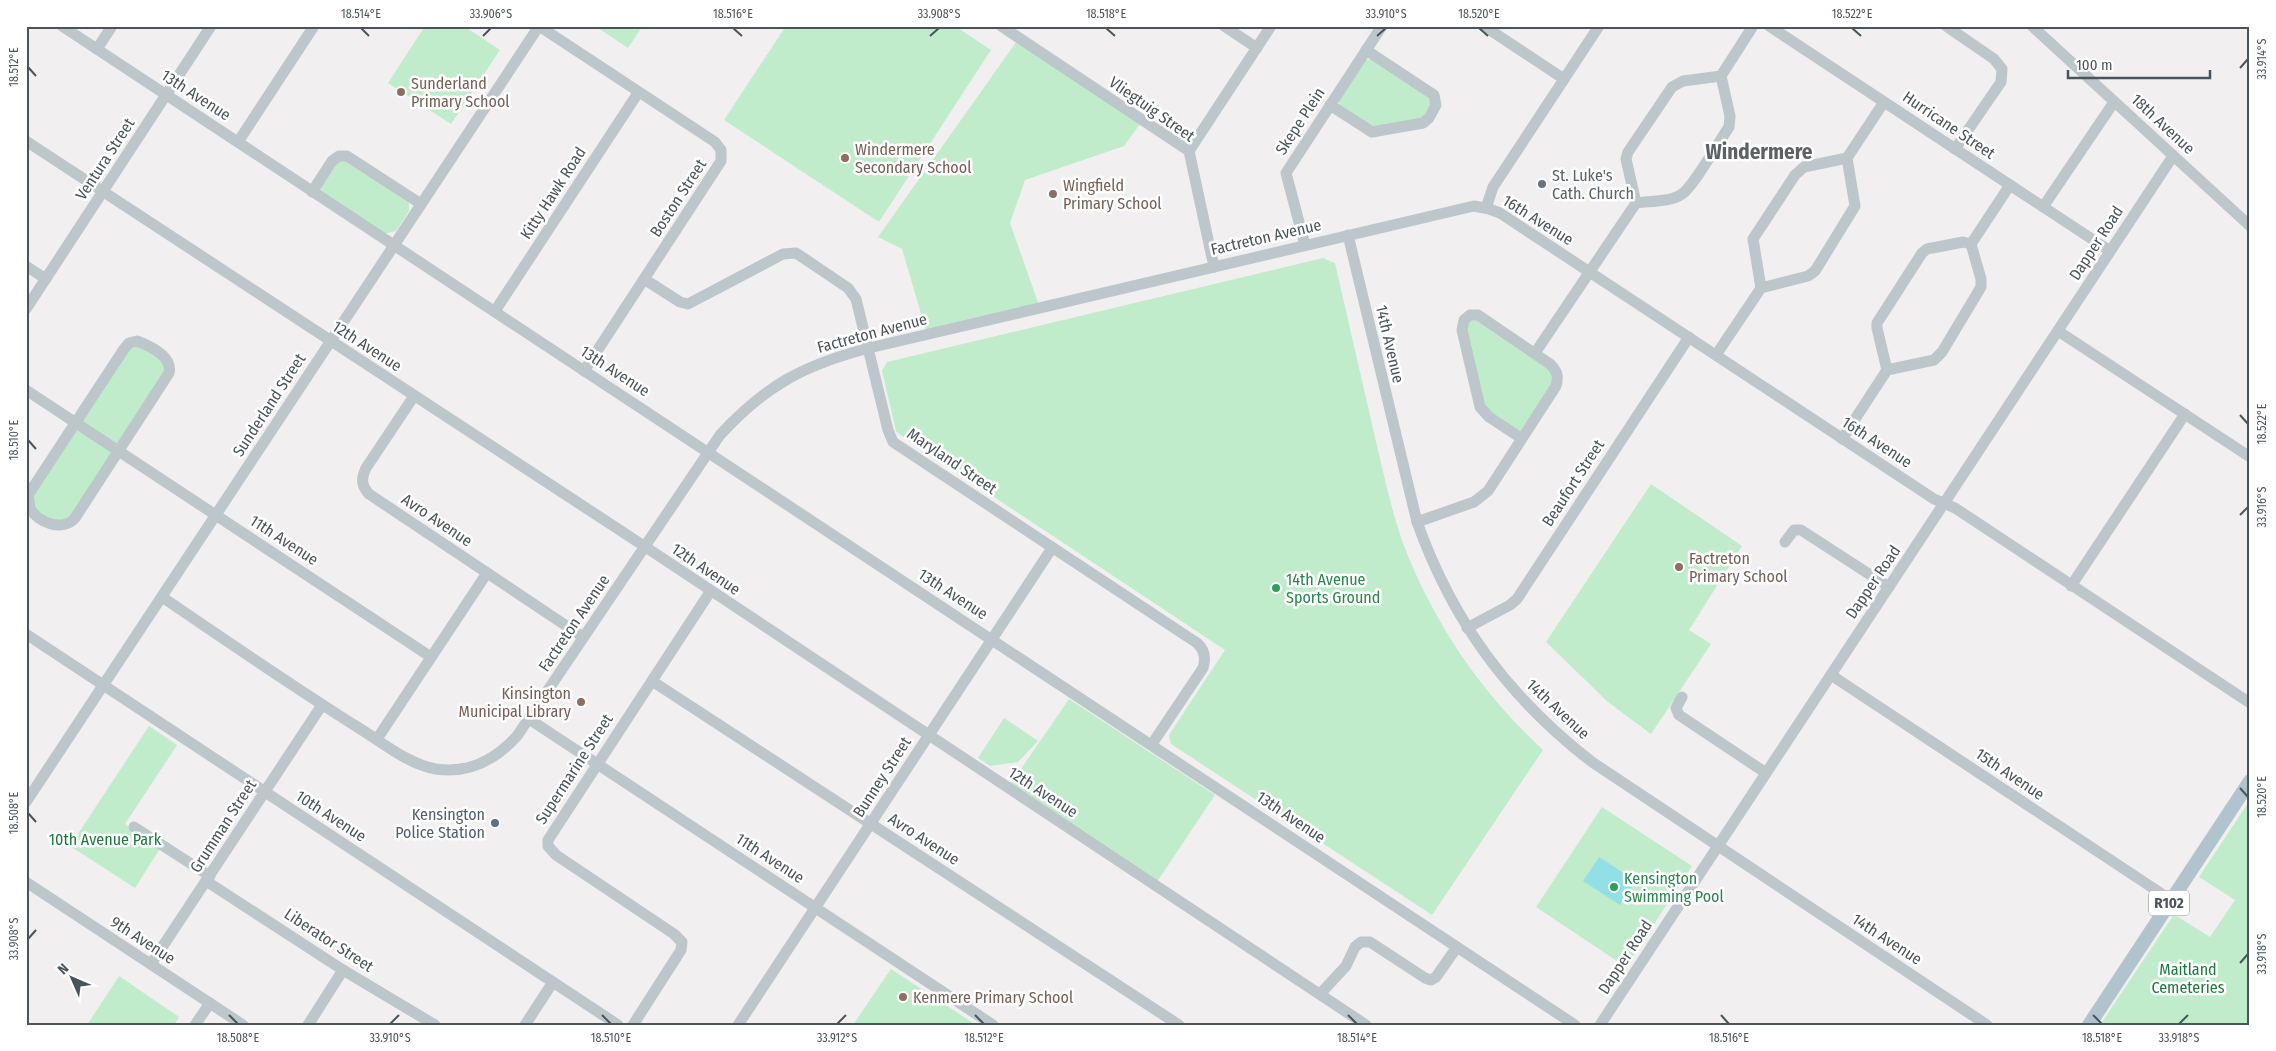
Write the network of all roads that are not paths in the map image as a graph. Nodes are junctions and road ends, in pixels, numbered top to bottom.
1 (62, 26) edge
2 (112, 26) edge
3 (211, 26) edge
4 (314, 26) edge
5 (539, 26) edge
6 (1001, 26) edge
7 (1224, 26) edge
8 (1271, 26) edge
9 (1382, 26) edge
10 (1484, 26) edge
11 (1599, 26) edge
12 (1753, 26) edge
13 (1769, 26) edge
14 (1946, 26) edge
15 (2032, 26) edge
16 (1257, 48) junction
17 (97, 49) junction
18 (1366, 50) junction
19 (1721, 76) junction
20 (1564, 79) junction
21 (638, 93) junction
22 (166, 95) junction
23 (1884, 102) junction
24 (2114, 102) junction
25 (1330, 104) junction
26 (26, 141) edge
27 (238, 142) junction
28 (1956, 149) junction
29 (1189, 151) junction
30 (2173, 156) junction
31 (1848, 158) junction
32 (2010, 185) junction
33 (103, 192) junction
34 (312, 192) junction
35 (421, 204) junction
36 (1636, 204) junction
37 (2043, 207) junction
38 (1486, 208) junction
39 (2250, 226) edge
40 (1348, 235) junction
41 (1971, 244) junction
42 (1305, 245) junction
43 (394, 246) junction
44 (2110, 251) junction
45 (26, 266) edge
46 (1214, 266) junction
47 (1590, 272) junction
48 (46, 279) junction
49 (644, 279) junction
50 (1761, 288) junction
51 (26, 309) edge
52 (495, 311) junction
53 (2058, 331) junction
54 (1689, 337) junction
55 (331, 341) junction
56 (869, 348) junction
57 (1535, 353) junction
58 (1716, 355) junction
59 (1887, 370) junction
60 (584, 371) junction
61 (26, 390) edge
62 (414, 396) junction
63 (2185, 414) junction
64 (76, 422) junction
65 (1521, 438) junction
66 (1842, 438) junction
67 (118, 451) junction
68 (707, 452) junction
69 (2250, 457) edge
70 (1944, 503) junction
71 (216, 515) junction
72 (1417, 522) junction
73 (1785, 542) dead end
74 (644, 546) junction
75 (1052, 548) junction
76 (487, 573) junction
77 (2071, 586) junction
78 (1889, 587) junction
79 (710, 592) junction
80 (162, 597) junction
81 (1467, 628) junction
82 (26, 634) edge
83 (584, 637) junction
84 (992, 639) junction
85 (431, 657) junction
86 (1831, 675) junction
87 (652, 681) junction
88 (104, 686) junction
89 (1682, 697) dead end
90 (2250, 703) edge
91 (322, 705) junction
92 (529, 719) junction
93 (928, 736) junction
94 (377, 739) junction
95 (1152, 744) junction
96 (597, 764) junction
97 (1766, 773) junction
98 (2250, 781) edge
99 (265, 792) junction
100 (26, 802) edge
101 (870, 824) junction
102 (134, 827) dead end
103 (1718, 847) junction
104 (208, 878) junction
105 (26, 882) edge
106 (2171, 900) junction
107 (816, 908) junction
108 (1457, 947) junction
109 (151, 964) junction
110 (343, 970) junction
111 (553, 982) junction
112 (1320, 994) junction
113 (210, 1003) junction
114 (615, 1024) edge
115 (195, 1025) edge
116 (243, 1025) edge
117 (308, 1025) edge
118 (435, 1025) edge
119 (525, 1025) edge
120 (633, 1025) edge
121 (738, 1025) edge
122 (993, 1025) edge
123 (1179, 1025) edge
124 (1366, 1025) edge
125 (1575, 1025) edge
126 (1600, 1025) edge
127 (1988, 1025) edge
128 (2089, 1025) edge

1 - 17 street, 13th Avenue
2 - 17 street
3 - 22 street, Ventura Street
4 - 27 street
5 - 21 street, Boston Street
5 - 35 street, Sunderland Street
6 - 29 street, Vliegtuig Street
7 - 16 street
8 - 16 street
9 - 18 street, Skepe Plein
10 - 20 street
11 - 20 street
12 - 19 street
13 - 23 street, Hurricane Street
14 - 28 street
15 - 24 street, 18th Avenue
16 - 29 street
17 - 22 street, 13th Avenue
18 - 25 street, Skepe Plein
18 - 25 street
19 - 36 street
19 - 36 street
20 - 38 street
21 - 49 street, Boston Street
21 - 52 street, Kitty Hawk Road
22 - 27 street, 13th Avenue
22 - 33 street, Ventura Street
23 - 28 street, Hurricane Street
23 - 31 street
24 - 30 street, 18th Avenue
24 - 37 street
25 - 42 street, Skepe Plein
26 - 33 street, 12th Avenue
27 - 34 street, 13th Avenue
28 - 32 street, Hurricane Street
29 - 46 street, Vliegtuig Street
30 - 39 street, 18th Avenue
30 - 44 street, Dapper Road
31 - 50 street
31 - 50 street
32 - 37 street, Hurricane Street
32 - 41 street
33 - 48 street, Ventura Street
33 - 55 street, 12th Avenue
34 - 35 street
34 - 43 street, 13th Avenue
35 - 43 street, Sunderland Street
36 - 47 street
37 - 44 street, Hurricane Street
38 - 40 street, Factreton Avenue
38 - 47 street, 16th Avenue
40 - 42 street, Factreton Avenue
40 - 72 street, 14th Avenue
41 - 59 street
41 - 59 street
42 - 46 street, Factreton Avenue
43 - 52 street, 13th Avenue
43 - 55 street, Sunderland Street
44 - 53 street, Dapper Road
45 - 48 street
46 - 56 street, Factreton Avenue
47 - 54 street, 16th Avenue
47 - 57 street
48 - 51 street, Ventura Street
49 - 56 street, Maryland Street
49 - 60 street, Boston Street
50 - 58 street
52 - 60 street, 13th Avenue
53 - 63 street
53 - 70 street, Dapper Road
54 - 58 street, 16th Avenue
54 - 81 street, Beaufort Street
55 - 62 street, 12th Avenue
55 - 71 street, Sunderland Street
56 - 68 street, Factreton Avenue
56 - 75 street, Maryland Street
57 - 65 street
57 - 65 street
58 - 66 street, 16th Avenue
59 - 66 street
60 - 68 street, 13th Avenue
61 - 64 street, 11th Avenue
62 - 74 street, 12th Avenue
62 - 76 street, Avro Avenue
63 - 69 street
63 - 77 street
64 - 67 street, 11th Avenue
64 - 67 street
64 - 67 street
65 - 72 street
66 - 70 street, 16th Avenue
67 - 71 street, 11th Avenue
68 - 74 street, Factreton Avenue
68 - 84 street, 13th Avenue
70 - 77 street, 16th Avenue
70 - 78 street, Dapper Road
71 - 80 street, Sunderland Street
71 - 85 street, 11th Avenue
72 - 81 street, 14th Avenue
73 - 78 street
74 - 79 street, 12th Avenue
74 - 83 street, Factreton Avenue
75 - 84 street, Bunney Street
75 - 95 street, Maryland Street
76 - 83 street, Avro Avenue
76 - 85 street
77 - 90 street, 16th Avenue
78 - 86 street, Dapper Road
79 - 87 street, Supermarine Street
79 - 93 street, 12th Avenue
80 - 88 street, Sunderland Street
80 - 91 street, Factreton Avenue
81 - 103 street, 14th Avenue
82 - 88 street, 10th Avenue
83 - 92 street, Factreton Avenue
84 - 93 street, Bunney Street
84 - 95 street, 13th Avenue
85 - 94 street
86 - 97 street, Dapper Road
86 - 106 street, 15th Avenue
87 - 96 street, Supermarine Street
87 - 101 street, Avro Avenue
88 - 99 street, 10th Avenue
88 - 100 street, Sunderland Street
89 - 97 street
91 - 94 street, Factreton Avenue
91 - 99 street, Grumman Street
92 - 94 street, Factreton Avenue
92 - 96 street, 11th Avenue
93 - 101 street, Bunney Street
93 - 112 street, 12th Avenue
95 - 108 street, 13th Avenue
96 - 107 street, 11th Avenue
96 - 120 street, Supermarine Street
97 - 103 street, Dapper Road
98 - 106 main road, R102
99 - 104 street, Grumman Street
99 - 111 street, 10th Avenue
101 - 107 street, Bunney Street
101 - 123 street, Avro Avenue
102 - 104 street, Liberator Street
103 - 126 street, Dapper Road
103 - 127 street, 14th Avenue
104 - 109 street, Grumman Street
104 - 110 street, Liberator Street
105 - 109 street, 9th Avenue
106 - 128 main road, R102
107 - 121 street, Bunney Street
107 - 122 street, 11th Avenue
108 - 112 street
108 - 125 street, 13th Avenue
109 - 113 street, 9th Avenue
110 - 117 street
110 - 118 street, Liberator Street
111 - 114 street, 10th Avenue
111 - 119 street
112 - 124 street, 12th Avenue
113 - 115 street
113 - 116 street, 9th Avenue

